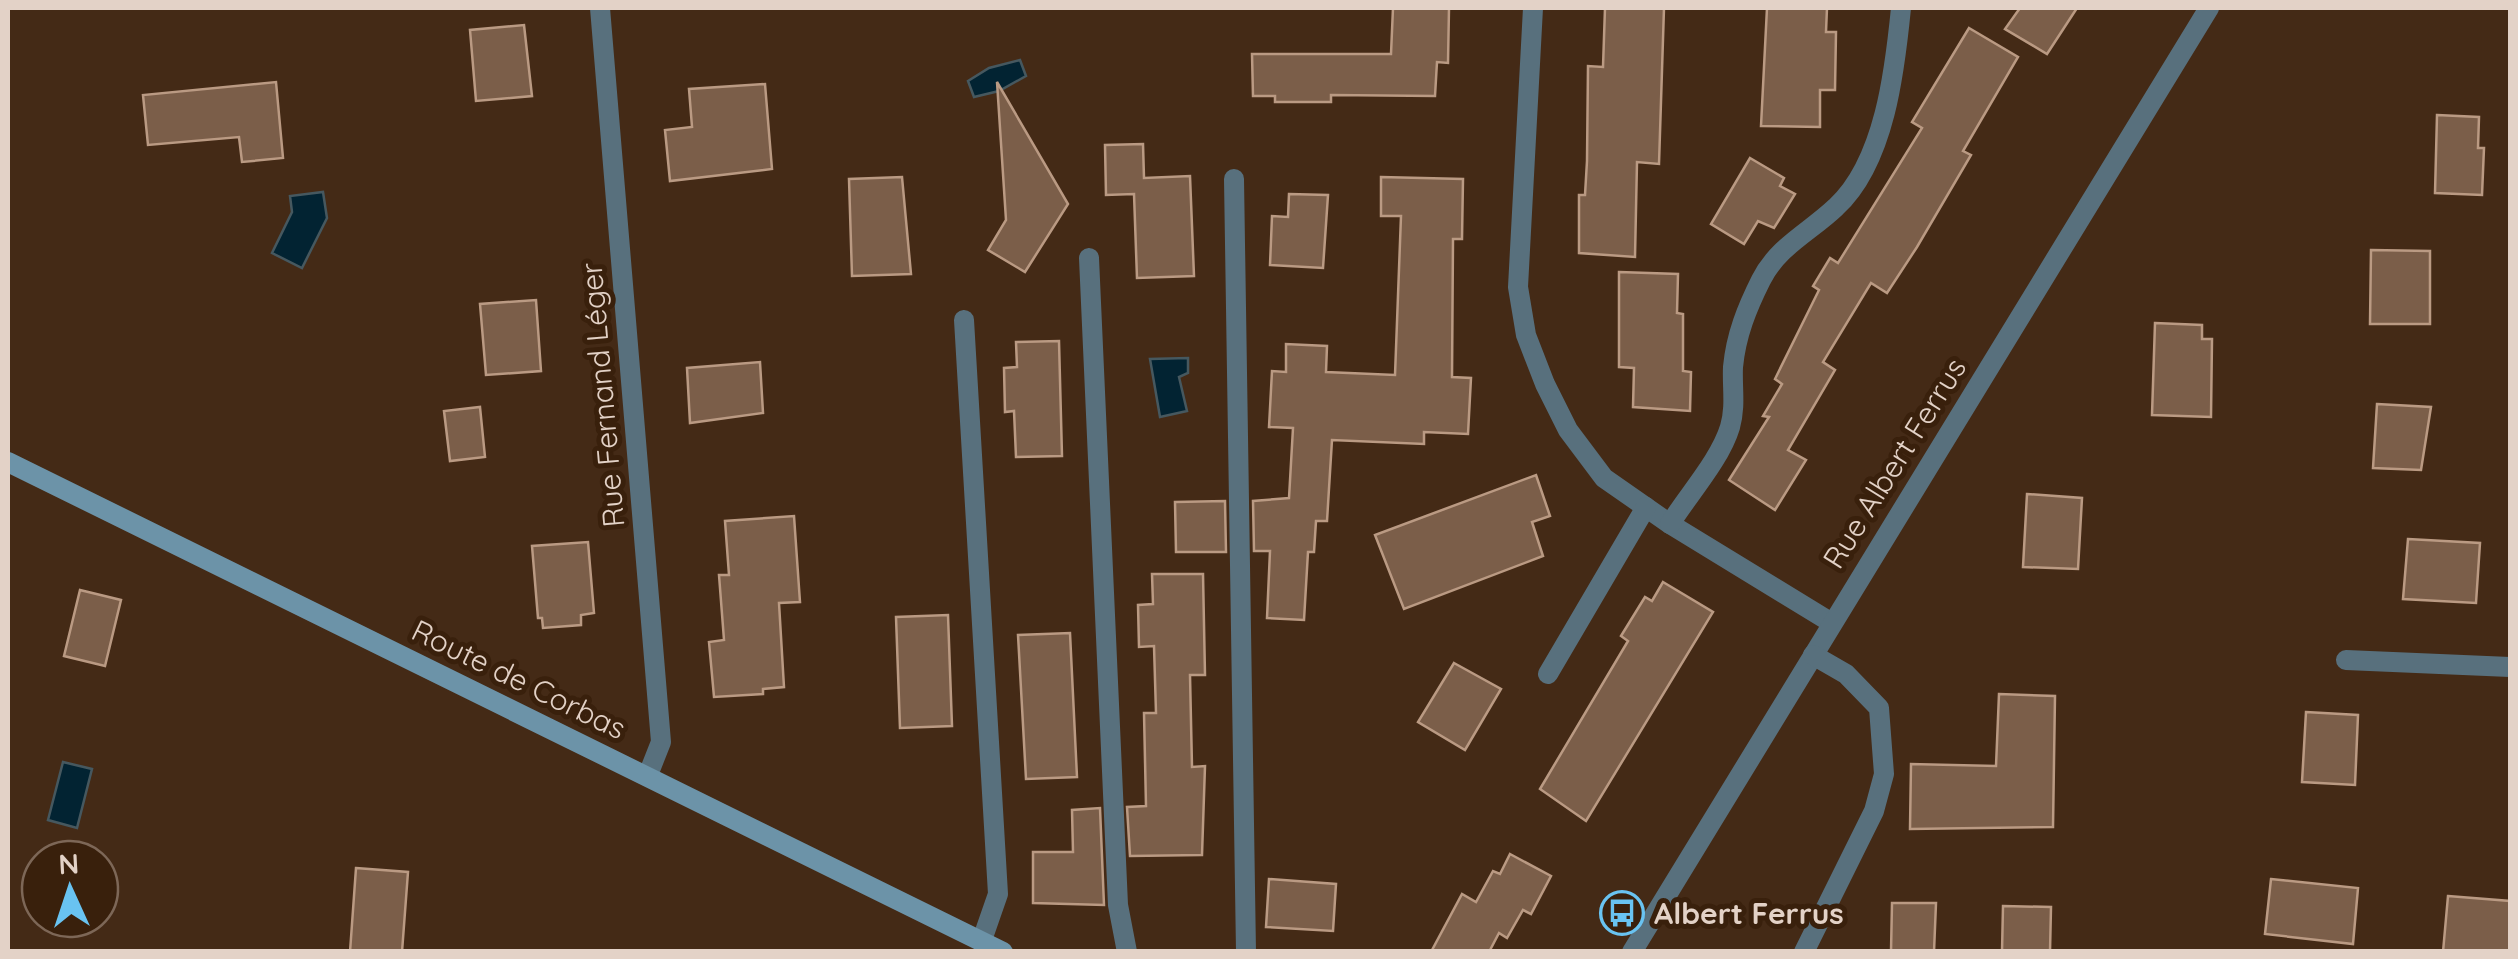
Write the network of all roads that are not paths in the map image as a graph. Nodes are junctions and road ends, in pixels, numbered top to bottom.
1 (600, 8) edge
2 (1533, 8) edge
3 (1902, 8) edge
4 (2210, 8) edge
5 (1234, 179) dead end
6 (1090, 258) dead end
7 (964, 320) dead end
8 (8, 462) edge
9 (1646, 507) junction
10 (1670, 524) junction
11 (1832, 623) junction
12 (1813, 655) junction
13 (2346, 660) dead end
14 (2510, 667) edge
15 (1548, 674) dead end
16 (648, 774) junction
17 (982, 940) junction
18 (1002, 952) edge
19 (1127, 952) edge
20 (1246, 952) edge
21 (1632, 952) edge
22 (1804, 952) edge

1 - 16 street, Rue Fernand Léger
2 - 9 street
3 - 10 street
4 - 11 street, Rue Albert Ferrus
5 - 20 street
6 - 19 street
7 - 17 street
8 - 16 street, Route de Corbas
9 - 10 street
9 - 15 street
10 - 11 street
11 - 12 street, Rue Albert Ferrus
12 - 21 street, Rue Albert Ferrus
12 - 22 street
13 - 14 street
16 - 17 street, Route de Corbas
17 - 18 street, Route de Corbas

